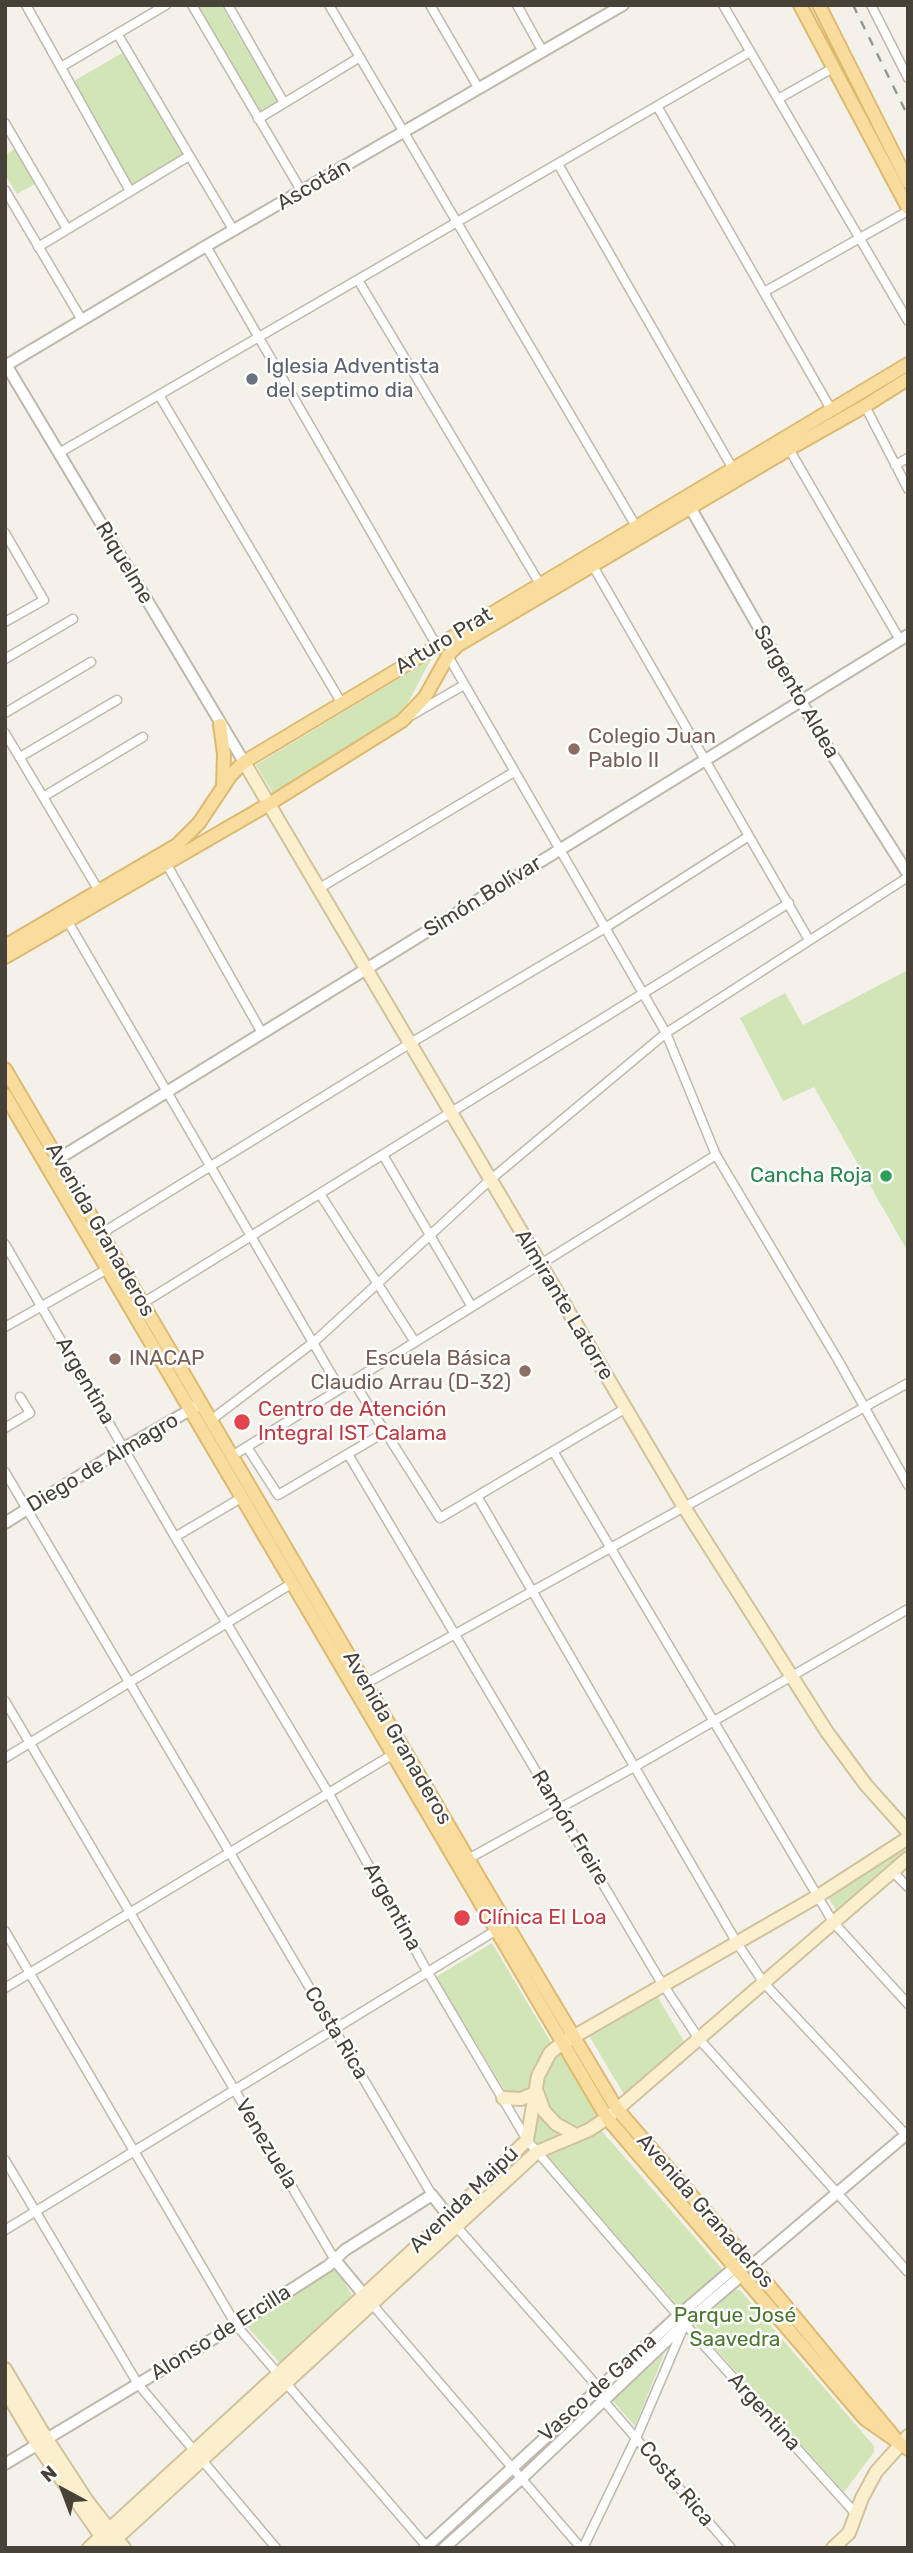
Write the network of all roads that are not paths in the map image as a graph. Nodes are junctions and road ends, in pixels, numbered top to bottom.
1 (26, 5) edge
2 (166, 5) edge
3 (192, 5) edge
4 (228, 5) edge
5 (329, 5) edge
6 (430, 5) edge
7 (517, 5) edge
8 (623, 5) edge
9 (723, 5) edge
10 (800, 5) edge
11 (819, 5) edge
12 (872, 5) edge
13 (118, 35) junction
14 (543, 52) junction
15 (750, 52) junction
16 (360, 57) junction
17 (61, 67) junction
18 (833, 68) junction
19 (908, 78) edge
20 (479, 89) junction
21 (778, 99) junction
22 (284, 103) junction
23 (657, 106) junction
24 (258, 119) junction
25 (5, 123) edge
26 (404, 132) junction
27 (189, 156) junction
28 (558, 164) junction
29 (908, 182) edge
30 (5, 190) edge
31 (130, 191) junction
32 (302, 192) junction
33 (908, 210) edge
34 (457, 222) junction
35 (68, 229) junction
36 (234, 231) junction
37 (860, 238) junction
38 (206, 246) junction
39 (38, 247) junction
40 (358, 280) junction
41 (764, 292) junction
42 (82, 320) junction
43 (908, 321) edge
44 (258, 337) junction
45 (908, 364) edge
46 (6, 365) edge
47 (908, 379) edge
48 (159, 395) junction
49 (865, 406) junction
50 (832, 411) junction
51 (789, 449) junction
52 (59, 453) junction
53 (908, 458) edge
54 (895, 465) junction
55 (733, 469) junction
56 (908, 489) edge
57 (690, 508) junction
58 (637, 528) junction
59 (5, 533) edge
60 (593, 566) junction
61 (540, 584) junction
62 (73, 619) dead end
63 (5, 622) edge
64 (904, 637) edge
65 (437, 646) junction
66 (447, 656) junction
67 (5, 659) edge
68 (91, 662) dead end
69 (464, 685) junction
70 (117, 700) dead end
71 (800, 701) junction
72 (341, 702) junction
73 (5, 713) edge
74 (402, 721) junction
75 (220, 725) junction
76 (5, 733) edge
77 (143, 737) dead end
78 (20, 758) junction
79 (704, 760) junction
80 (244, 762) junction
81 (514, 772) junction
82 (223, 787) junction
83 (43, 797) junction
84 (268, 804) junction
85 (749, 836) junction
86 (559, 850) junction
87 (166, 863) junction
88 (908, 875) edge
89 (318, 889) junction
90 (99, 891) junction
91 (789, 903) junction
92 (67, 920) junction
93 (605, 928) junction
94 (808, 940) junction
95 (5, 946) edge
96 (5, 957) edge
97 (365, 970) junction
98 (643, 992) junction
99 (666, 1033) junction
100 (262, 1034) junction
101 (409, 1044) junction
102 (5, 1069) edge
103 (169, 1091) junction
104 (5, 1095) edge
105 (450, 1113) junction
106 (383, 1155) junction
107 (716, 1155) junction
108 (58, 1159) junction
109 (212, 1167) junction
110 (490, 1180) junction
111 (320, 1194) junction
112 (102, 1233) junction
113 (251, 1237) junction
114 (431, 1237) junction
115 (5, 1244) edge
116 (540, 1264) junction
117 (113, 1266) junction
118 (379, 1286) junction
119 (143, 1303) junction
120 (42, 1306) junction
121 (472, 1307) junction
122 (5, 1328) edge
123 (314, 1342) junction
124 (415, 1342) junction
125 (353, 1381) junction
126 (908, 1383) edge
127 (340, 1389) junction
128 (20, 1396) dead end
129 (196, 1407) junction
130 (865, 1407) junction
131 (626, 1408) junction
132 (211, 1420) junction
133 (5, 1427) edge
134 (385, 1432) junction
135 (247, 1447) junction
136 (124, 1448) junction
137 (553, 1451) junction
138 (348, 1454) junction
139 (232, 1456) junction
140 (5, 1472) edge
141 (908, 1485) edge
142 (477, 1496) junction
143 (241, 1498) junction
144 (684, 1507) junction
145 (27, 1510) junction
146 (5, 1523) edge
147 (175, 1537) junction
148 (611, 1548) junction
149 (291, 1584) junction
150 (533, 1591) junction
151 (908, 1609) edge
152 (226, 1623) junction
153 (455, 1634) junction
154 (791, 1678) junction
155 (129, 1682) junction
156 (365, 1684) junction
157 (5, 1701) edge
158 (714, 1722) junction
159 (30, 1743) junction
160 (398, 1752) junction
161 (5, 1758) edge
162 (636, 1766) junction
163 (330, 1794) junction
164 (558, 1809) junction
165 (908, 1832) edge
166 (908, 1838) edge
167 (230, 1853) junction
168 (908, 1858) edge
169 (468, 1859) junction
170 (892, 1871) junction
171 (908, 1887) edge
172 (818, 1896) junction
173 (130, 1913) junction
174 (833, 1922) junction
175 (5, 1931) edge
176 (495, 1931) junction
177 (737, 1943) junction
178 (427, 1971) junction
179 (30, 1973) junction
180 (764, 1983) junction
181 (663, 1986) junction
182 (5, 1988) edge
183 (908, 2004) edge
184 (333, 2029) junction
185 (575, 2037) junction
186 (699, 2039) junction
187 (561, 2044) junction
188 (235, 2090) junction
189 (537, 2092) junction
190 (503, 2098) junction
191 (612, 2113) junction
192 (576, 2135) junction
193 (907, 2135) edge
194 (527, 2140) junction
195 (134, 2152) junction
196 (537, 2152) junction
197 (5, 2160) edge
198 (837, 2193) junction
199 (432, 2195) junction
200 (35, 2212) junction
201 (453, 2222) junction
202 (5, 2230) edge
203 (335, 2260) junction
204 (752, 2265) junction
205 (738, 2272) junction
206 (908, 2272) edge
207 (368, 2300) junction
208 (682, 2319) junction
209 (236, 2325) junction
210 (5, 2369) edge
211 (282, 2380) junction
212 (138, 2384) junction
213 (597, 2387) junction
214 (5, 2390) edge
215 (604, 2400) junction
216 (636, 2436) junction
217 (42, 2442) junction
218 (905, 2443) edge
219 (197, 2456) junction
220 (5, 2464) edge
221 (510, 2468) junction
222 (521, 2479) junction
223 (856, 2514) junction
224 (110, 2542) edge
225 (427, 2547) edge
226 (89, 2548) edge
227 (276, 2548) edge
228 (444, 2548) edge
229 (582, 2548) edge
230 (731, 2548) edge
231 (833, 2548) edge

1 - 17 street
2 - 13 street
3 - 24 street
4 - 22 street
5 - 16 street
6 - 20 street
7 - 14 street
8 - 14 street, Ascotán
9 - 15 street
10 - 18 main road
11 - 29 main road
12 - 19 street
13 - 17 street
13 - 27 street
14 - 20 street, Ascotán
15 - 21 street
15 - 23 street
16 - 22 street
16 - 26 street
17 - 31 street
18 - 21 street
18 - 33 main road
20 - 26 street, Ascotán
21 - 37 street
22 - 24 street
23 - 28 street
23 - 41 street
24 - 32 street
25 - 35 street
26 - 32 street, Ascotán
26 - 34 street
27 - 31 street
27 - 36 street
28 - 34 street
28 - 55 street
30 - 39 street
31 - 35 street
32 - 36 street, Ascotán
33 - 37 street
34 - 40 street
34 - 58 street
35 - 39 street
36 - 38 street, Ascotán
37 - 41 street
37 - 43 street
38 - 42 street, Ascotán
38 - 44 street
39 - 42 street
40 - 44 street
40 - 61 street
41 - 50 street
42 - 46 street, Ascotán
44 - 48 street
44 - 65 street
45 - 50 main road, Arturo Prat
46 - 52 street, Riquelme
47 - 49 main road, Arturo Prat
48 - 52 street
48 - 72 street
49 - 51 main road, Arturo Prat
49 - 54 street
50 - 55 main road, Arturo Prat
51 - 57 main road, Arturo Prat
51 - 64 street
52 - 75 street, Riquelme
53 - 54 street
54 - 56 street
55 - 58 main road, Arturo Prat
57 - 60 main road, Arturo Prat
57 - 71 street, Sargento Aldea
58 - 61 main road, Arturo Prat
59 - 63 street
60 - 66 main road, Arturo Prat
60 - 79 street
61 - 65 main road, Arturo Prat
62 - 67 street
64 - 71 street, Simón Bolívar
65 - 72 main road, Arturo Prat
66 - 69 street
66 - 74 main road, Arturo Prat
68 - 73 street
69 - 74 street, Arturo Prat
69 - 81 street
70 - 78 street
71 - 79 street, Simón Bolívar
71 - 88 street, Sargento Aldea
72 - 80 main road, Arturo Prat
74 - 84 main road, Arturo Prat
75 - 80 street, Riquelme
75 - 82 main road
76 - 78 street
77 - 83 street
78 - 83 street
79 - 85 street
79 - 86 street, Simón Bolívar
80 - 82 main road, Arturo Prat
80 - 84 main road, Almirante Latorre
81 - 86 street
81 - 89 street
82 - 90 main road, Arturo Prat
83 - 90 street
84 - 87 main road, Arturo Prat
84 - 89 main road, Almirante Latorre
85 - 91 street
85 - 93 street
86 - 93 street
86 - 97 street, Simón Bolívar
87 - 92 main road, Arturo Prat
87 - 100 street
88 - 94 street
89 - 97 main road, Almirante Latorre
90 - 95 main road, Arturo Prat
91 - 94 street
91 - 98 street
92 - 96 main road, Arturo Prat
92 - 103 street
93 - 98 street
93 - 101 street
94 - 99 street
97 - 100 street, Simón Bolívar
97 - 101 main road, Almirante Latorre
98 - 99 street
98 - 105 street
99 - 107 street
99 - 110 street
100 - 103 street, Simón Bolívar
101 - 105 main road, Almirante Latorre
101 - 109 street
102 - 108 main road, Avenida Granaderos
103 - 108 street, Simón Bolívar
103 - 109 street
104 - 117 main road, Avenida Granaderos
105 - 106 street
105 - 110 main road, Almirante Latorre
106 - 111 street
106 - 114 street
107 - 116 street
107 - 130 street
108 - 112 main road, Avenida Granaderos
109 - 112 street
109 - 113 street
110 - 114 street
110 - 116 main road, Almirante Latorre
111 - 113 street
111 - 118 street
112 - 117 main road, Avenida Granaderos
113 - 119 street
113 - 123 street
114 - 118 street
114 - 121 street
115 - 120 street, Argentina
116 - 121 street
116 - 131 main road, Almirante Latorre
117 - 119 main road, Avenida Granaderos
117 - 120 street
117 - 129 main road, Avenida Granaderos
118 - 123 street
118 - 124 street
119 - 129 main road, Avenida Granaderos
120 - 122 street
120 - 136 street, Argentina
121 - 124 street
123 - 127 street
123 - 132 street
124 - 125 street
125 - 127 street
125 - 134 street
126 - 130 street
127 - 135 street
128 - 133 street
129 - 132 main road, Avenida Granaderos
129 - 136 street, Diego de Almagro
129 - 143 main road, Avenida Granaderos
130 - 141 street
130 - 144 street
131 - 137 street
131 - 144 main road, Almirante Latorre
132 - 139 main road, Avenida Granaderos
134 - 138 street
134 - 142 street
135 - 138 street
135 - 139 street
136 - 145 street, Diego de Almagro
136 - 147 street, Argentina
137 - 142 street
137 - 148 street
138 - 153 street, Ramón Freire
139 - 156 main road, Avenida Granaderos
140 - 145 street, Costa Rica
142 - 150 street
143 - 147 street
143 - 149 main road, Avenida Granaderos
144 - 148 street
144 - 154 main road, Almirante Latorre
145 - 146 street, Diego de Almagro
145 - 155 street, Costa Rica
147 - 152 street, Argentina
148 - 150 street
148 - 158 street
149 - 152 street
149 - 160 main road, Avenida Granaderos
150 - 153 street
150 - 162 street
151 - 154 street
152 - 155 street
152 - 163 street, Argentina
153 - 156 street
153 - 164 street, Ramón Freire
154 - 158 street
154 - 165 main road, Almirante Latorre
155 - 159 street
155 - 167 street, Costa Rica
156 - 160 main road, Avenida Granaderos
157 - 159 street, Venezuela
158 - 162 street
158 - 172 street
159 - 161 street
159 - 173 street, Venezuela
160 - 163 street
160 - 169 main road, Avenida Granaderos
160 - 176 main road, Avenida Granaderos
162 - 164 street
162 - 177 street
163 - 167 street
163 - 178 street, Argentina
164 - 169 street
164 - 181 street, Ramón Freire
166 - 172 main road, Avenida Maipú
167 - 173 street
167 - 184 street, Costa Rica
168 - 170 main road, Avenida Maipú
169 - 185 main road, Avenida Granaderos
170 - 171 street
170 - 174 main road, Avenida Maipú
172 - 174 street
172 - 177 main road, Avenida Maipú
173 - 179 street
173 - 188 street, Venezuela
174 - 180 main road, Avenida Maipú
174 - 183 street
175 - 179 street
176 - 178 street
176 - 187 main road, Avenida Granaderos
177 - 180 street
177 - 181 main road, Avenida Maipú
178 - 184 street
178 - 190 street, Argentina
179 - 182 street
179 - 195 street
180 - 186 main road, Avenida Maipú
180 - 193 street
181 - 185 main road, Avenida Maipú
181 - 186 street, Ramón Freire
184 - 188 street
184 - 199 street, Costa Rica
185 - 187 main road, Avenida Maipú
185 - 191 main road, Avenida Granaderos
186 - 191 main road, Avenida Maipú
186 - 198 street, Ramón Freire
187 - 189 main road, Avenida Maipú
187 - 191 main road, Avenida Granaderos
188 - 195 street
188 - 203 street, Venezuela
189 - 190 main road
189 - 192 main road
189 - 194 main road, Avenida Maipú
190 - 194 street, Argentina
191 - 192 main road, Avenida Maipú
191 - 204 main road, Avenida Granaderos
191 - 205 main road, Avenida Granaderos
192 - 196 main road, Avenida Maipú
193 - 198 street
194 - 196 street, Argentina
194 - 201 main road, Avenida Maipú
195 - 200 street
195 - 209 street
196 - 201 main road, Avenida Maipú
196 - 208 street, Argentina
197 - 200 street
198 - 204 street
198 - 206 street, Ramón Freire
199 - 201 street, Costa Rica
199 - 203 street, Alonso de Ercilla
200 - 202 street
200 - 212 street
201 - 207 main road, Avenida Maipú
201 - 213 street, Costa Rica
203 - 207 street, Venezuela
203 - 209 street, Alonso de Ercilla
204 - 205 street
204 - 218 main road, Avenida Granaderos
205 - 208 street, Vasco de Gama
205 - 218 main road, Avenida Granaderos
207 - 211 main road, Avenida Maipú
207 - 221 street, Venezuela
208 - 213 street, Vasco de Gama
208 - 215 street, Vasco de Gama
208 - 216 street
208 - 223 street, Argentina
209 - 211 street
209 - 212 street, Alonso de Ercilla
210 - 217 main road
211 - 219 main road, Avenida Maipú
211 - 225 street
212 - 217 street, Alonso de Ercilla
212 - 219 street
213 - 215 street, Costa Rica
213 - 221 street, Vasco de Gama
214 - 217 main road
215 - 216 street, Costa Rica
215 - 222 street, Vasco de Gama
216 - 229 street
216 - 230 street, Costa Rica
217 - 220 street, Alonso de Ercilla
217 - 224 main road
218 - 223 main road
219 - 224 main road, Avenida Maipú
219 - 227 street
221 - 222 street, Venezuela
221 - 225 street, Vasco de Gama
222 - 228 street, Vasco de Gama
222 - 229 street, Venezuela
223 - 231 main road
224 - 226 main road, Avenida Maipú

